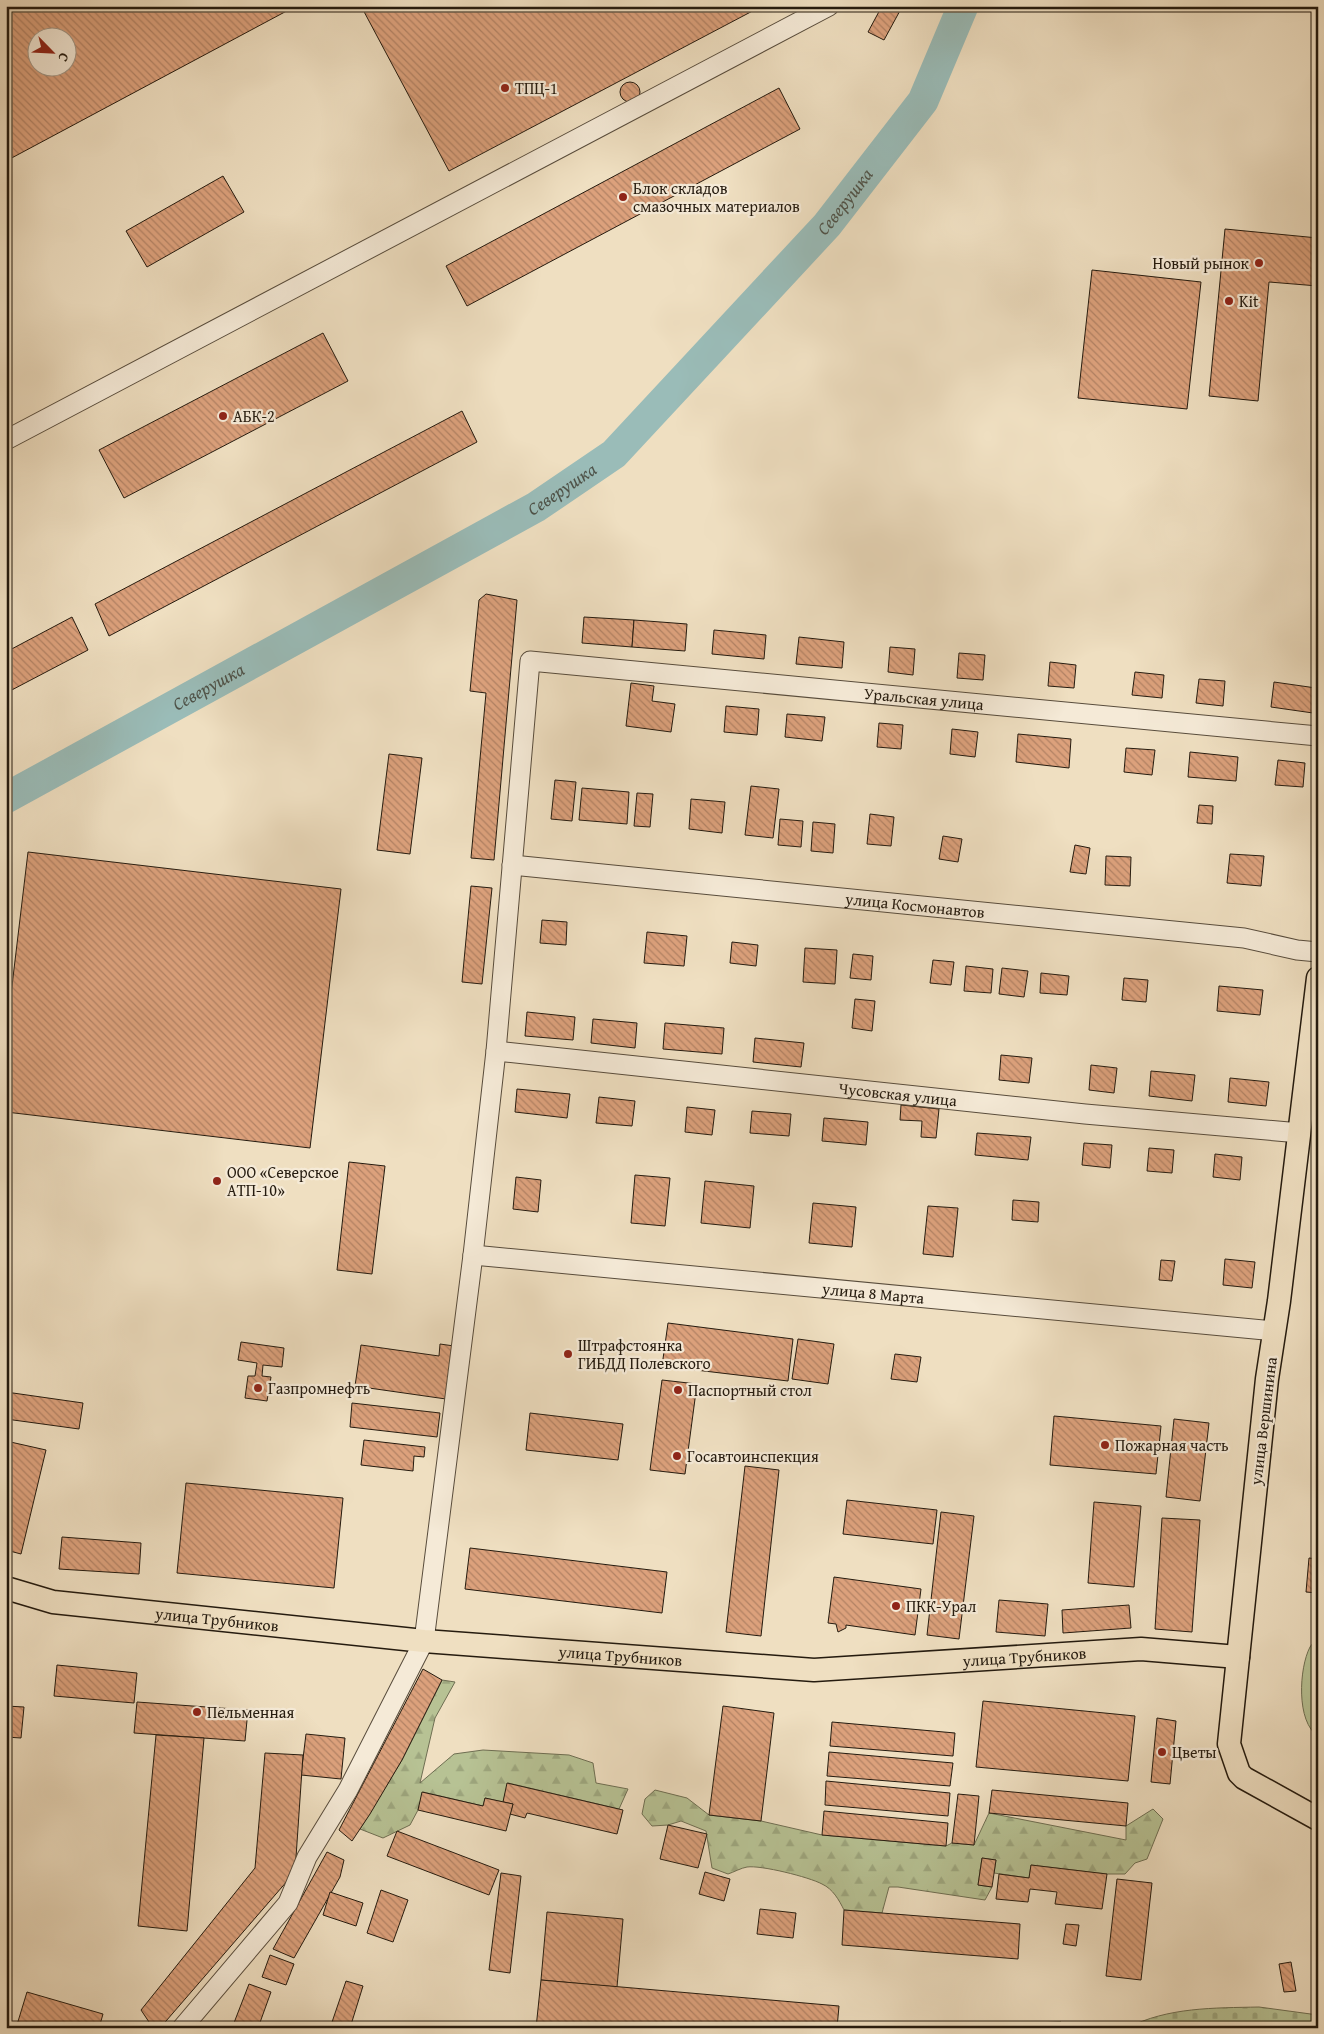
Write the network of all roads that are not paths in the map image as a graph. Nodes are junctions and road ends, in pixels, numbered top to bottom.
1 (829, 6) edge
2 (6, 440) edge
3 (1318, 736) edge
4 (512, 865) junction
5 (1318, 952) edge
6 (1318, 978) edge
7 (496, 1051) junction
8 (1300, 1133) junction
9 (473, 1255) junction
10 (1274, 1331) junction
11 (6, 1588) edge
12 (424, 1641) junction
13 (1238, 1656) junction
14 (1318, 1818) edge
15 (182, 2028) edge

1 - 2 street
3 - 4 street, Уральская улица
4 - 5 street, улица Космонавтов
4 - 7 street
6 - 8 main road, улица Вершинина
7 - 8 street, Чусовская улица
7 - 9 street
8 - 10 main road, улица Вершинина
9 - 10 street, улица 8 Марта
9 - 12 street
10 - 13 main road, улица Вершинина
11 - 12 main road, улица Трубников
12 - 13 main road, улица Трубников
12 - 15 street
13 - 14 main road, улица Вершинина

